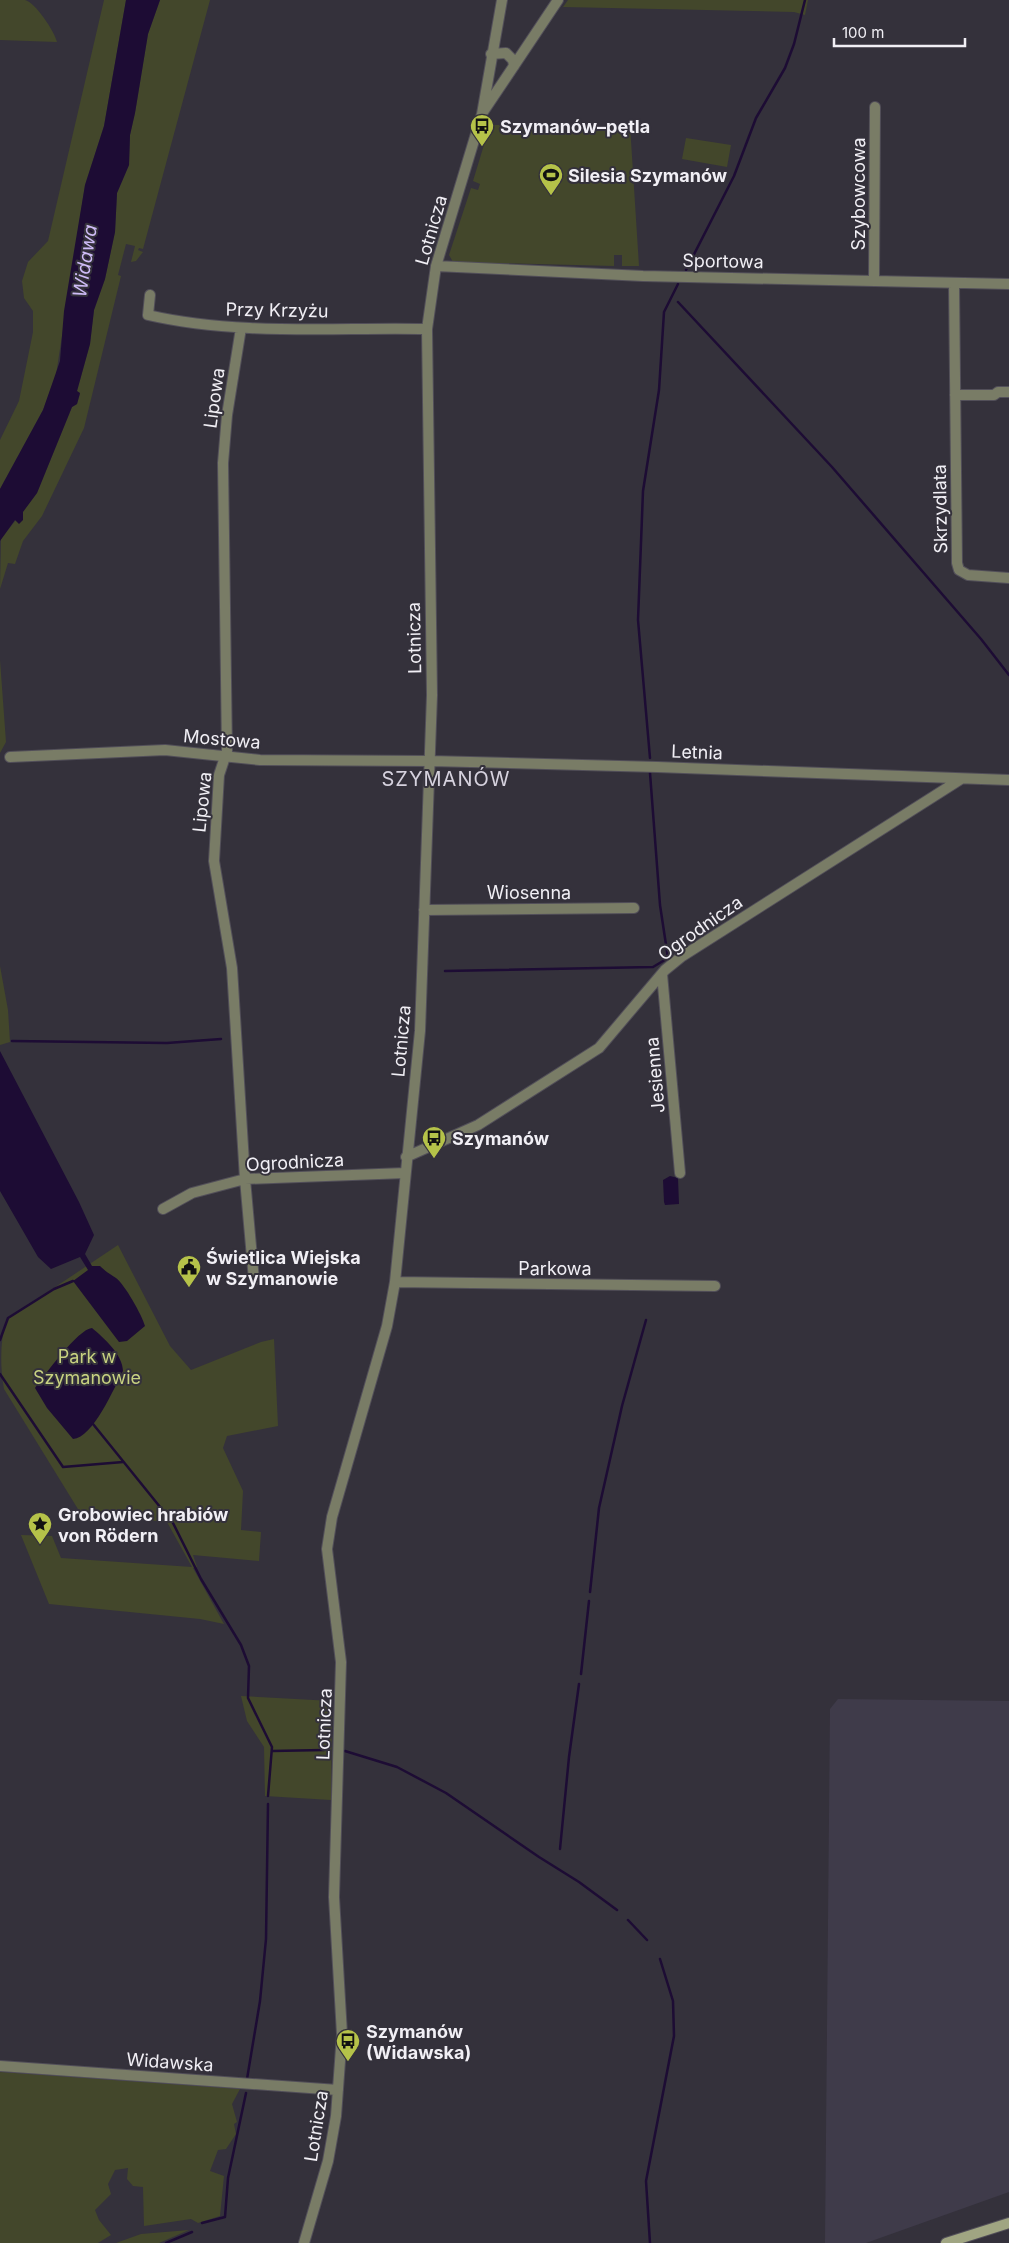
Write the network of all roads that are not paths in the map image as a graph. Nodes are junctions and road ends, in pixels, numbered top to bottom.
1 (502, 0) edge
2 (558, 0) edge
3 (491, 54) junction
4 (514, 66) junction
5 (875, 108) dead end
6 (482, 114) junction
7 (436, 266) junction
8 (874, 281) junction
9 (954, 283) junction
10 (1009, 284) edge
11 (150, 295) dead end
12 (241, 328) junction
13 (427, 329) junction
14 (1009, 392) edge
15 (955, 395) junction
16 (1009, 578) edge
17 (10, 758) dead end
18 (225, 758) junction
19 (431, 761) junction
20 (961, 779) junction
21 (1009, 780) edge
22 (634, 908) dead end
23 (424, 910) junction
24 (662, 974) junction
25 (405, 1166) junction
26 (680, 1173) dead end
27 (244, 1179) junction
28 (163, 1209) dead end
29 (254, 1280) dead end
30 (395, 1282) junction
31 (715, 1286) dead end
32 (0, 2066) edge
33 (338, 2090) junction
34 (1009, 2223) edge
35 (304, 2243) edge
36 (946, 2243) edge

1 - 3 street, Lotnicza
2 - 4 street, Lotnicza
3 - 4 street
3 - 6 street, Lotnicza
4 - 6 street, Lotnicza
5 - 8 street, Szybowcowa
6 - 7 street, Lotnicza
7 - 8 street, Sportowa
7 - 13 street, Lotnicza
8 - 9 street, Sportowa
9 - 10 street, Sportowa
9 - 15 street, Skrzydlata
11 - 12 street, Przy Krzyżu
12 - 13 street, Przy Krzyżu
12 - 18 street, Lipowa
13 - 19 street, Lotnicza
14 - 15 street
15 - 16 street, Skrzydlata
17 - 18 street, Mostowa
18 - 19 street, Mostowa
18 - 27 street, Lipowa
19 - 20 street, Letnia
19 - 23 street, Lotnicza
20 - 21 street
20 - 24 street, Ogrodnicza
22 - 23 street, Wiosenna
23 - 25 street, Lotnicza
24 - 25 street, Ogrodnicza
24 - 26 street, Jesienna
25 - 27 street, Ogrodnicza
25 - 30 street, Lotnicza
27 - 28 street, Ogrodnicza
27 - 29 street, Lipowa
30 - 31 street, Parkowa
30 - 33 street, Lotnicza
32 - 33 street, Widawska
33 - 35 street, Lotnicza
34 - 36 main road

